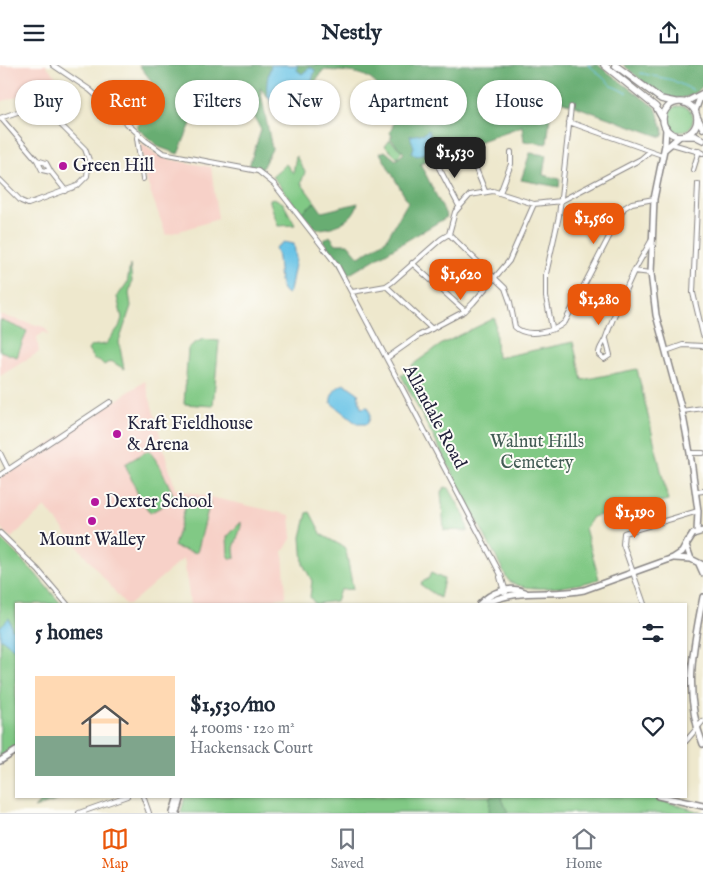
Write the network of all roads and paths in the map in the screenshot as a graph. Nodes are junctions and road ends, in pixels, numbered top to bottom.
1 (53, 65) edge
2 (604, 65) edge
3 (615, 65) edge
4 (703, 93) edge
5 (677, 103) junction
6 (684, 103) junction
7 (571, 107) dead end
8 (695, 114) junction
9 (1, 118) edge
10 (569, 122) junction
11 (664, 125) junction
12 (703, 129) edge
13 (138, 133) junction
14 (681, 136) junction
15 (703, 140) edge
16 (668, 145) junction
17 (467, 147) dead end
18 (511, 152) dead end
19 (649, 152) junction
20 (701, 152) edge
21 (663, 153) junction
22 (37, 160) junction
23 (436, 162) dead end
24 (693, 170) dead end
25 (50, 172) junction
26 (143, 179) dead end
27 (0, 180) edge
28 (698, 184) dead end
29 (66, 191) junction
30 (486, 191) junction
31 (500, 193) junction
32 (654, 199) junction
33 (561, 201) junction
34 (534, 204) junction
35 (459, 206) junction
36 (449, 234) junction
37 (651, 241) junction
38 (412, 263) junction
39 (634, 271) junction
40 (651, 273) junction
41 (496, 278) junction
42 (386, 286) junction
43 (352, 292) junction
44 (465, 311) junction
45 (552, 328) junction
46 (432, 329) junction
47 (703, 335) edge
48 (606, 339) junction
49 (703, 346) edge
50 (666, 351) junction
51 (387, 358) junction
52 (110, 402) dead end
53 (703, 408) edge
54 (682, 411) junction
55 (0, 453) edge
56 (690, 453) junction
57 (703, 453) edge
58 (8, 469) junction
59 (0, 475) edge
60 (703, 491) edge
61 (696, 492) junction
62 (698, 511) junction
63 (703, 524) edge
64 (700, 531) edge
65 (0, 533) edge
66 (688, 541) junction
67 (673, 559) junction
68 (691, 559) junction
69 (701, 564) edge
70 (633, 573) junction
71 (703, 573) edge
72 (505, 591) junction
73 (703, 597) edge
74 (66, 603) edge
75 (481, 603) edge
76 (487, 603) edge
77 (644, 603) edge
78 (703, 721) edge
79 (697, 730) junction
80 (687, 740) edge
81 (703, 744) edge
82 (15, 752) edge
83 (0, 761) edge
84 (121, 798) edge
85 (144, 798) edge
86 (177, 798) edge
87 (181, 798) edge
88 (667, 798) edge
89 (703, 806) edge
90 (79, 813) edge
91 (149, 813) edge
92 (173, 813) edge
93 (177, 813) edge

1 - 13 street, Allandale Road
2 - 11 highway
3 - 5 highway
4 - 6 main road
4 - 8 main road
5 - 6 highway
5 - 11 highway
6 - 8 highway
7 - 10 street
8 - 12 highway
8 - 14 highway
9 - 22 street
9 - 29 street
10 - 19 street
10 - 33 street
11 - 14 highway
11 - 21 main road
13 - 26 street
13 - 43 street, Allandale Road
14 - 15 highway
14 - 16 main road
16 - 20 street
16 - 21 main road
17 - 30 street
18 - 31 street
19 - 21 street
19 - 33 street
20 - 24 street
21 - 32 main road
22 - 25 street
22 - 25 street
23 - 35 street
25 - 29 street
27 - 29 street
28 - 47 street
30 - 31 street
30 - 35 street
31 - 34 street
32 - 37 main road
32 - 45 street
33 - 34 street
33 - 45 street
34 - 41 street
35 - 36 street
36 - 38 street
36 - 41 street
37 - 39 street
37 - 40 main road
38 - 42 street
38 - 44 street
39 - 40 street
39 - 48 street
40 - 50 main road
41 - 44 street
41 - 45 street
42 - 43 street
42 - 46 street
43 - 51 street, Allandale Road
44 - 46 street
46 - 51 street
48 - 48 street
49 - 50 street
50 - 54 main road
51 - 72 street, Allandale Road
52 - 58 street
53 - 54 street
54 - 56 main road
55 - 58 street
56 - 57 street
56 - 61 main road
58 - 59 street
60 - 61 street
61 - 62 main road
62 - 63 main road
62 - 64 main road
62 - 70 street
64 - 66 main road
65 - 74 street
66 - 67 main road
66 - 68 main road
67 - 68 main road
67 - 70 main road
68 - 69 main road
69 - 71 main road
70 - 72 main road
70 - 77 street
72 - 75 main road
72 - 76 main road
73 - 79 main road
78 - 79 street
79 - 80 street
79 - 81 main road
82 - 83 main road
84 - 90 street
85 - 91 street
86 - 92 main road
87 - 93 main road
88 - 89 main road

